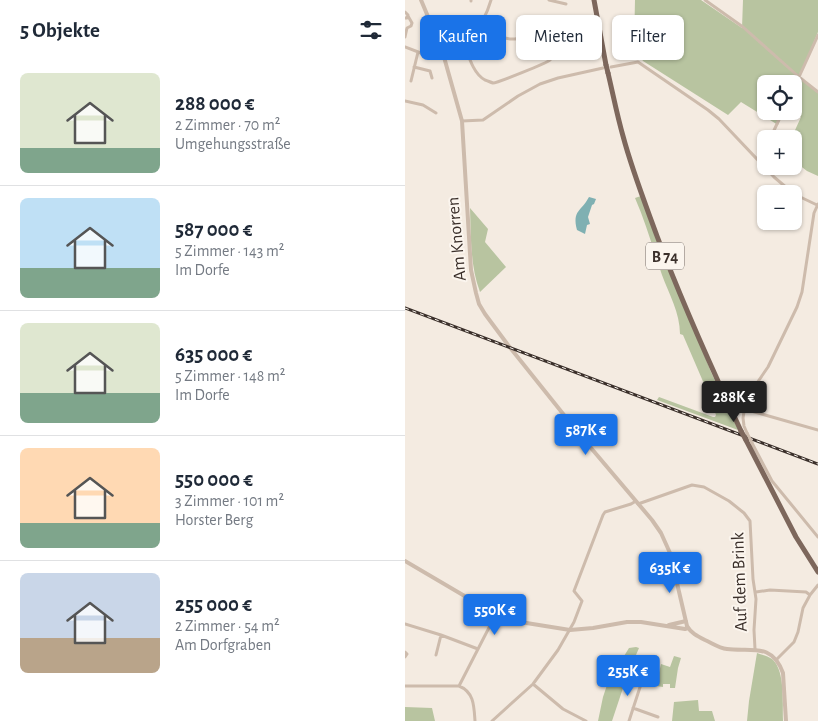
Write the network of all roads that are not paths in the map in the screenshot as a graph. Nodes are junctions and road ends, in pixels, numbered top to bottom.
1 (421, 0) edge
2 (491, 0) edge
3 (549, 0) edge
4 (594, 0) edge
5 (705, 0) edge
6 (566, 4) dead end
7 (428, 15) edge
8 (485, 15) edge
9 (406, 16) edge
10 (818, 35) edge
11 (405, 37) edge
12 (506, 38) edge
13 (405, 47) edge
14 (418, 52) joint
15 (446, 60) edge
16 (471, 60) edge
17 (414, 67) junction
18 (607, 67) junction
19 (797, 75) edge
20 (800, 75) edge
21 (432, 78) dead end
22 (802, 79) edge
23 (411, 81) dead end
24 (818, 92) edge
25 (405, 101) edge
26 (437, 113) dead end
27 (463, 121) junction
28 (757, 159) edge
29 (772, 175) edge
30 (783, 185) edge
31 (802, 198) edge
32 (817, 205) edge
33 (744, 408) junction
34 (818, 430) edge
35 (637, 503) junction
36 (818, 537) edge
37 (405, 561) edge
38 (818, 572) edge
39 (818, 585) edge
40 (755, 592) junction
41 (810, 595) junction
42 (495, 614) junction
43 (686, 621) junction
44 (405, 624) edge
45 (667, 625) junction
46 (688, 628) junction
47 (570, 630) junction
48 (441, 635) junction
49 (478, 649) junction
50 (755, 649) junction
51 (405, 652) edge
52 (436, 655) dead end
53 (405, 657) edge
54 (776, 660) junction
55 (643, 678) dead end
56 (533, 684) junction
57 (405, 686) edge
58 (459, 686) junction
59 (633, 708) junction
60 (658, 717) dead end
61 (475, 721) edge
62 (492, 721) edge
63 (586, 721) edge
64 (629, 721) edge
65 (786, 721) edge

1 - 7 street, Am Knorren
2 - 8 street
3 - 6 street
4 - 18 main road, B 74
5 - 19 street
9 - 11 street
10 - 20 street
12 - 16 street
13 - 14 street
14 - 17 street
15 - 27 street, Am Knorren
17 - 21 street
17 - 23 street
18 - 27 street
18 - 28 street
18 - 38 main road, B 74, bridge
22 - 24 street
25 - 26 street
27 - 35 street, Am Knorren
29 - 30 street
31 - 32 street
32 - 33 street
33 - 34 street
33 - 36 street, bridge
35 - 40 street, Auf dem Brink
35 - 43 street, Am Knorren
35 - 47 street, Auf dem Brink
37 - 42 street
39 - 41 street
40 - 41 street
40 - 50 street, Auf dem Brink
41 - 54 street
42 - 47 street
42 - 49 street
43 - 45 street
43 - 46 street, Am Knorren
44 - 48 street
45 - 46 street
45 - 47 street
46 - 50 street
47 - 56 street
48 - 49 street
48 - 52 street
49 - 58 street
50 - 54 street
51 - 53 street
54 - 65 street
55 - 59 street
56 - 62 street
56 - 63 street
57 - 58 street
58 - 61 street
59 - 60 street
59 - 64 street

